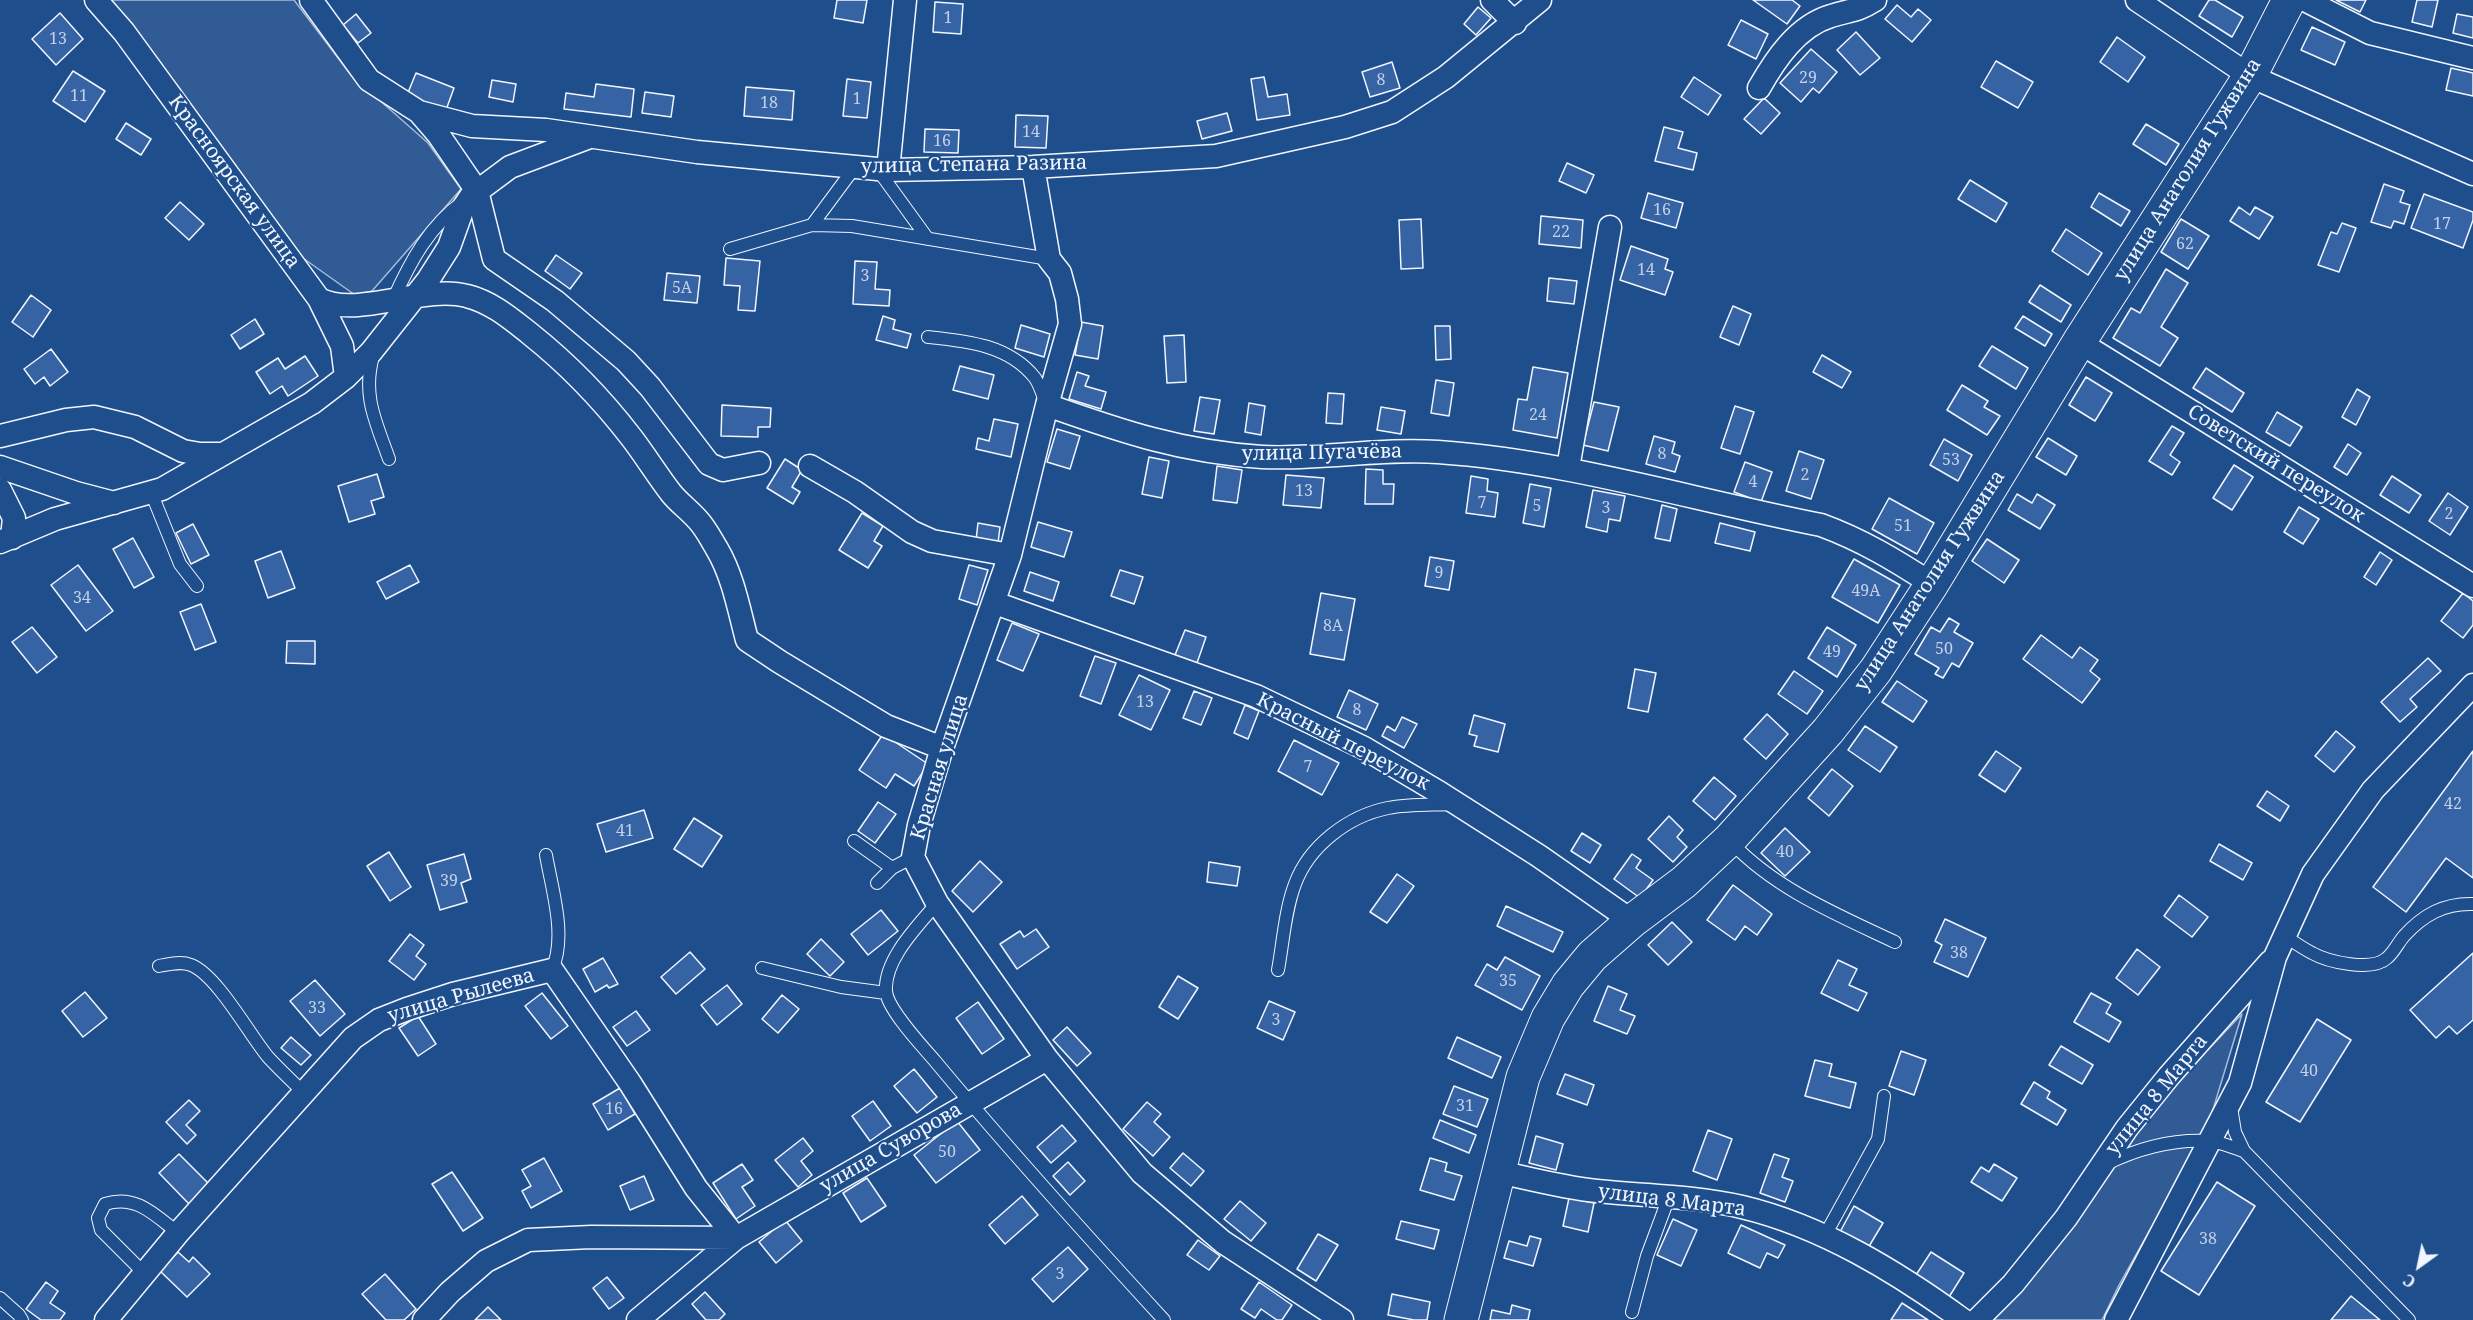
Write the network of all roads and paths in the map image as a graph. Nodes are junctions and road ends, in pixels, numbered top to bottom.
1 (96, 0) edge
2 (310, 0) edge
3 (905, 0) edge
4 (1492, 0) edge
5 (1540, 0) edge
6 (1875, 0) edge
7 (2137, 0) edge
8 (2289, 0) edge
9 (2305, 0) edge
10 (1515, 23) junction
11 (2473, 58) edge
12 (2250, 76) junction
13 (1759, 88) dead end
14 (419, 112) junction
15 (592, 137) junction
16 (1033, 167) junction
17 (873, 169) junction
18 (2473, 174) edge
19 (474, 193) junction
20 (812, 225) junction
21 (1610, 227) dead end
22 (928, 238) junction
23 (730, 249) dead end
24 (1049, 258) junction
25 (416, 296) junction
26 (319, 299) junction
27 (393, 300) junction
28 (928, 337) dead end
29 (2079, 342) junction
30 (375, 346) junction
31 (346, 377) junction
32 (1047, 405) junction
33 (0, 436) edge
34 (223, 454) junction
35 (389, 459) dead end
36 (759, 463) dead end
37 (810, 466) dead end
38 (0, 467) edge
39 (1568, 468) junction
40 (0, 490) edge
41 (151, 492) junction
42 (115, 504) junction
43 (6, 540) edge
44 (1010, 555) junction
45 (1932, 584) junction
46 (197, 586) dead end
47 (2473, 586) edge
48 (995, 603) junction
49 (2473, 685) edge
50 (942, 748) junction
51 (1457, 804) junction
52 (854, 840) dead end
53 (1729, 840) junction
54 (546, 855) dead end
55 (914, 857) junction
56 (891, 868) junction
57 (877, 883) dead end
58 (937, 903) junction
59 (2473, 904) edge
60 (1632, 921) junction
61 (2284, 936) junction
62 (1895, 942) dead end
63 (2275, 957) junction
64 (159, 966) dead end
65 (762, 968) dead end
66 (552, 970) junction
67 (1278, 970) dead end
68 (886, 993) junction
69 (1047, 1059) junction
70 (304, 1093) junction
71 (1884, 1096) dead end
72 (2231, 1100) junction
73 (970, 1102) junction
74 (2210, 1140) junction
75 (2244, 1151) junction
76 (2100, 1167) junction
77 (1499, 1172) junction
78 (1669, 1197) junction
79 (178, 1233) junction
80 (1824, 1237) junction
81 (736, 1238) junction
82 (145, 1274) junction
83 (0, 1298) edge
84 (1632, 1312) dead end
85 (22, 1320) edge
86 (106, 1320) edge
87 (424, 1320) edge
88 (639, 1320) edge
89 (1164, 1320) edge
90 (1342, 1320) edge
91 (1461, 1320) edge
92 (1963, 1320) edge
93 (1977, 1320) edge
94 (2116, 1320) edge
95 (2409, 1320) edge

1 - 26 street, Красноярская улица
2 - 14 street, улица Степана Разина
3 - 17 street
4 - 10 street
5 - 10 street, улица Степана Разина
6 - 13 street
7 - 12 street
8 - 12 street, улица Анатолия Гужвина
9 - 11 street
10 - 16 street, улица Степана Разина
12 - 18 street
12 - 29 street, улица Анатолия Гужвина
14 - 15 street, улица Степана Разина
14 - 19 street
15 - 17 street, улица Степана Разина
15 - 19 street
16 - 17 street, улица Степана Разина
16 - 24 street, Красная улица
17 - 20 lane
17 - 22 lane
19 - 25 street
19 - 27 lane
19 - 36 street
20 - 22 lane
20 - 23 lane
21 - 39 street
22 - 24 lane
24 - 32 street, Красная улица
25 - 27 street
25 - 30 street
25 - 50 street
26 - 27 street
26 - 31 street, Красноярская улица
27 - 30 lane
28 - 32 lane
29 - 45 street, улица Анатолия Гужвина
29 - 47 street, Советский переулок
30 - 31 street
30 - 35 lane
31 - 34 street
32 - 39 street, улица Пугачёва
32 - 44 street, Красная улица
33 - 34 street
34 - 41 street
37 - 44 street
38 - 42 street
39 - 45 street, улица Пугачёва
40 - 43 street
41 - 42 street
41 - 46 lane
42 - 43 street
44 - 48 street, Красная улица
45 - 53 street, улица Анатолия Гужвина
48 - 50 street, Красная улица
48 - 51 street, Красный переулок
49 - 61 street, улица 8 Марта
50 - 55 street, Красная улица
51 - 60 street, Красный переулок
51 - 67 lane
52 - 56 lane
53 - 60 street, улица Анатолия Гужвина
53 - 62 lane
54 - 66 lane
55 - 56 lane
55 - 58 street, Красная улица
56 - 57 lane
58 - 68 lane
58 - 69 street, Красная улица
59 - 61 lane
60 - 77 street, улица Анатолия Гужвина
61 - 63 street, улица 8 Марта
63 - 72 street, улица 8 Марта
63 - 76 street, улица 8 Марта
64 - 70 lane
65 - 68 lane
66 - 70 street, улица Рылеева
66 - 81 street, улица Рылеева
68 - 73 lane
69 - 73 street, улица Суворова
69 - 90 street, Красная улица
70 - 79 street, улица Рылеева
71 - 80 lane
72 - 74 street, улица 8 Марта
72 - 75 lane
73 - 81 street, улица Суворова
73 - 89 lane
74 - 75 lane
74 - 76 lane
74 - 94 street, улица 8 Марта
75 - 95 lane
76 - 93 street, улица 8 Марта
77 - 78 street, улица 8 Марта
77 - 91 street, улица Анатолия Гужвина
78 - 80 street, улица 8 Марта
78 - 84 lane
79 - 82 street, улица Рылеева
79 - 82 lane
80 - 92 street, улица 8 Марта
81 - 87 street
81 - 88 street, улица Суворова
82 - 86 street, улица Рылеева
83 - 85 lane

